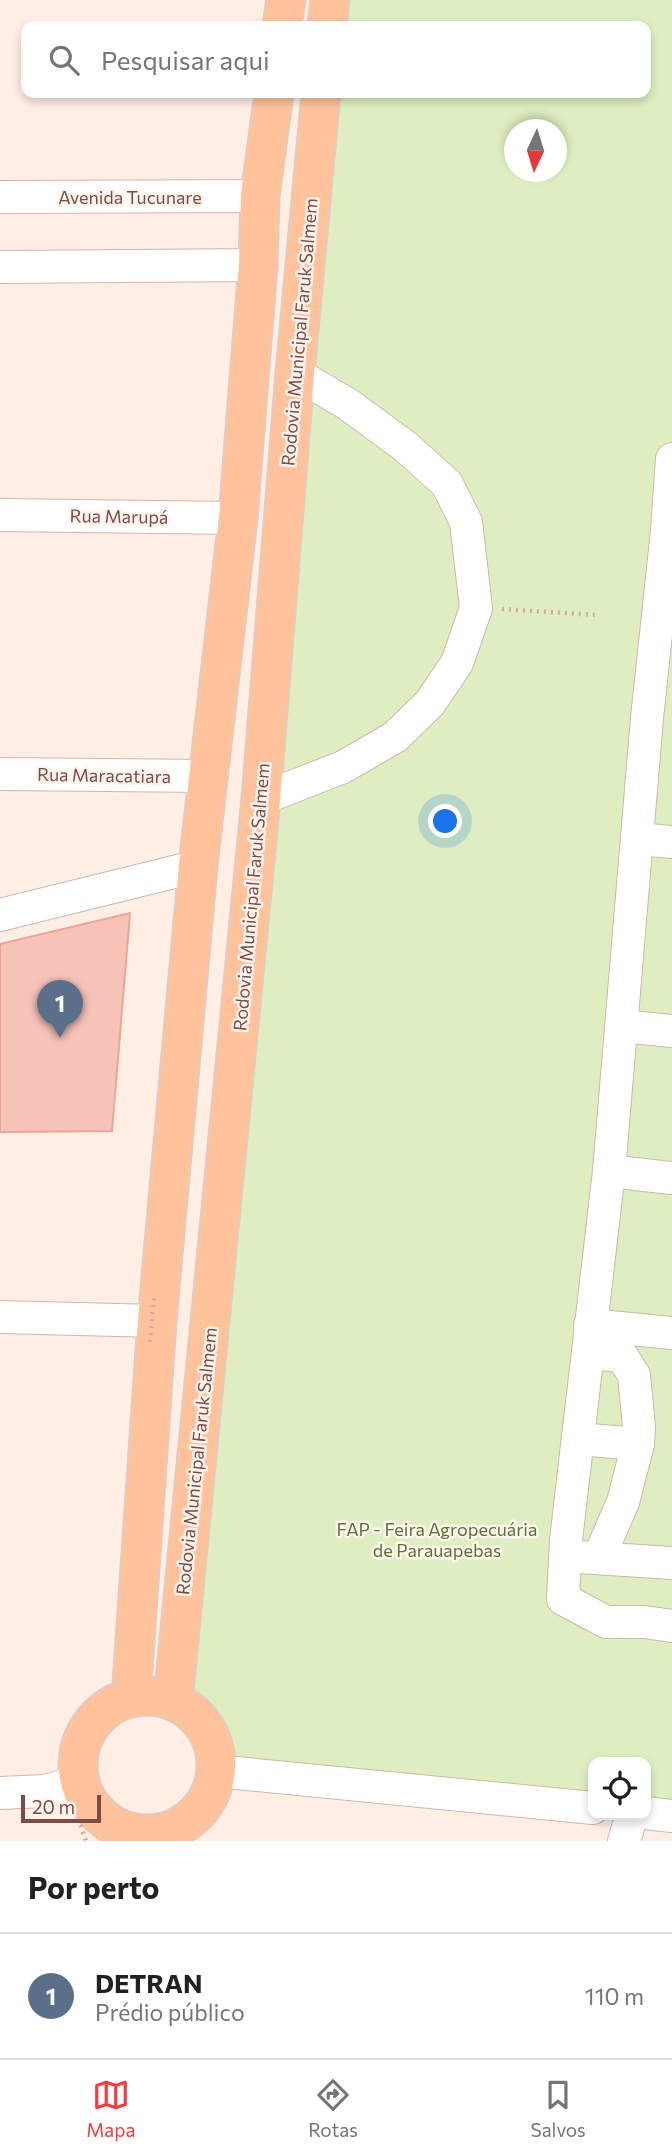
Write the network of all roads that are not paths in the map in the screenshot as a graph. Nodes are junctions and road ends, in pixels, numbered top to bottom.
1 (286, 0) edge
2 (330, 0) edge
3 (283, 21) edge
4 (328, 21) edge
5 (273, 98) edge
6 (321, 98) edge
7 (260, 196) junction
8 (0, 197) edge
9 (258, 265) junction
10 (0, 267) edge
11 (295, 373) junction
12 (246, 414) junction
13 (291, 417) junction
14 (672, 460) edge
15 (0, 515) edge
16 (237, 517) junction
17 (670, 531) edge
18 (659, 718) edge
19 (0, 774) edge
20 (209, 776) junction
21 (261, 799) junction
22 (637, 839) junction
23 (672, 842) edge
24 (198, 866) junction
25 (0, 915) edge
26 (622, 1026) junction
27 (672, 1031) edge
28 (609, 1171) junction
29 (672, 1178) edge
30 (0, 1317) edge
31 (154, 1320) junction
32 (672, 1333) edge
33 (589, 1339) junction
34 (578, 1439) junction
35 (638, 1444) junction
36 (565, 1550) junction
37 (598, 1557) junction
38 (672, 1563) edge
39 (672, 1626) edge
40 (131, 1698) junction
41 (173, 1701) junction
42 (216, 1771) junction
43 (79, 1781) junction
44 (0, 1793) edge
45 (588, 1808) edge
46 (651, 1814) edge
47 (672, 1816) edge
48 (630, 1820) edge
49 (111, 1833) edge
50 (162, 1837) edge
51 (624, 1841) edge

1 - 3 main road
2 - 4 main road
5 - 7 main road
6 - 11 main road, Rodovia Municipal Faruk Salmem
7 - 8 street, Avenida Tucunare
7 - 9 main road
9 - 10 street
9 - 12 main road
11 - 13 main road, Rodovia Municipal Faruk Salmem
11 - 21 street
12 - 13 main road
12 - 16 main road
13 - 21 main road, Rodovia Municipal Faruk Salmem
14 - 17 street
15 - 16 street, Rua Marupá
16 - 20 main road
17 - 18 street
18 - 22 street
19 - 20 street, Rua Maracatiara
20 - 24 main road
21 - 41 main road, Rodovia Municipal Faruk Salmem
22 - 23 street
22 - 26 street
24 - 25 street
24 - 31 main road
26 - 27 street
26 - 28 street
28 - 29 street
28 - 33 street
30 - 31 street
31 - 40 main road
32 - 33 street
33 - 34 street
33 - 35 street
34 - 35 street
34 - 36 street
35 - 37 street
36 - 37 street
36 - 39 street
37 - 38 street
40 - 41 main road
40 - 43 main road
41 - 42 main road
42 - 45 street
42 - 50 main road
43 - 44 street
43 - 49 main road
46 - 47 street
48 - 51 street
49 - 50 main road

